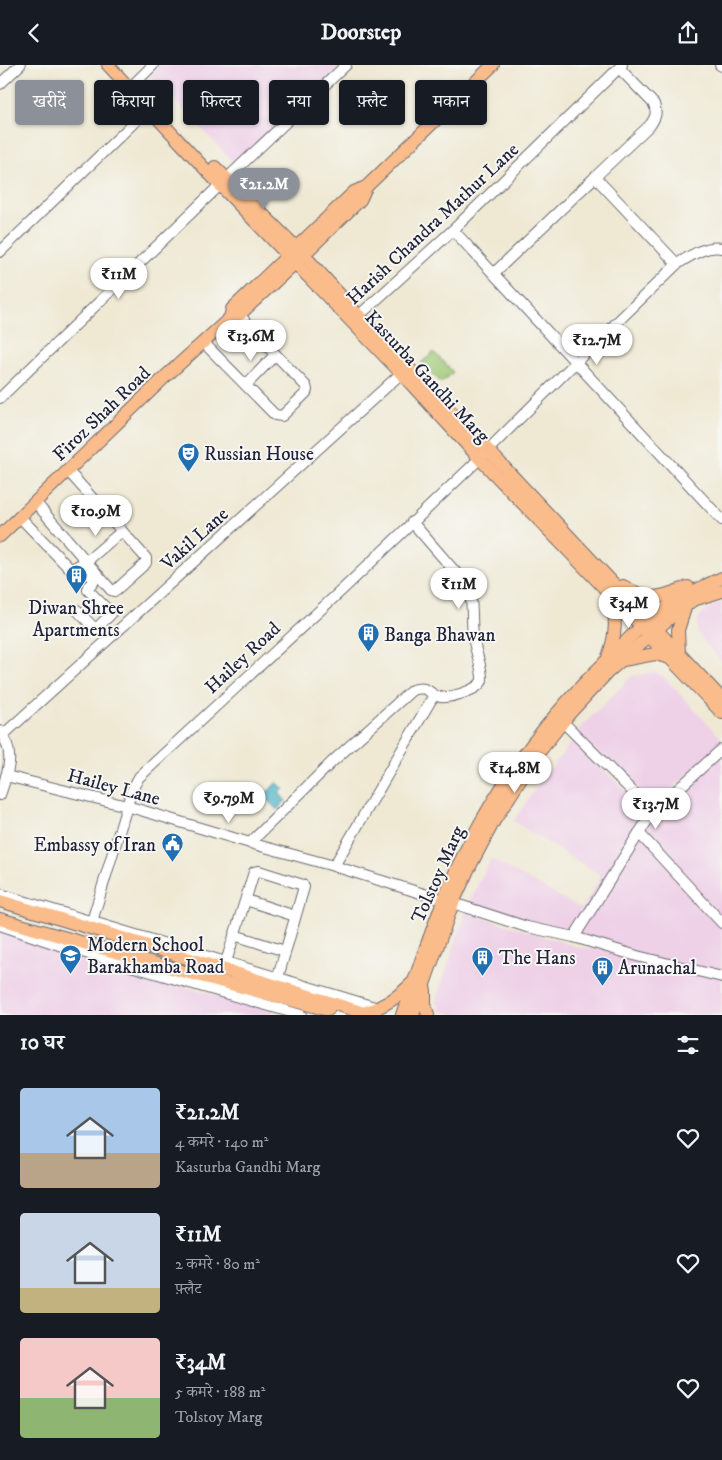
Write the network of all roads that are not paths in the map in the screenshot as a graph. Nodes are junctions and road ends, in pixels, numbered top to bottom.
1 (20, 65) edge
2 (108, 65) edge
3 (118, 65) edge
4 (153, 65) edge
5 (346, 65) edge
6 (493, 65) edge
7 (621, 67) edge
8 (122, 80) edge
9 (131, 80) edge
10 (137, 80) edge
11 (0, 85) edge
12 (131, 125) edge
13 (166, 125) edge
14 (172, 125) edge
15 (595, 177) junction
16 (223, 182) junction
17 (453, 230) junction
18 (722, 248) edge
19 (0, 252) edge
20 (296, 255) junction
21 (677, 264) junction
22 (494, 273) junction
23 (235, 316) junction
24 (355, 319) junction
25 (203, 342) junction
26 (275, 355) junction
27 (576, 362) junction
28 (404, 370) junction
29 (246, 385) junction
30 (0, 398) edge
31 (484, 454) junction
32 (68, 471) junction
33 (35, 502) junction
34 (20, 517) junction
35 (722, 520) edge
36 (412, 522) junction
37 (122, 531) junction
38 (0, 536) edge
39 (87, 561) junction
40 (722, 574) edge
41 (722, 578) edge
42 (612, 580) junction
43 (722, 591) edge
44 (610, 594) junction
45 (686, 605) junction
46 (77, 611) dead end
47 (649, 628) junction
48 (674, 655) junction
49 (606, 661) junction
50 (621, 661) junction
51 (434, 695) junction
52 (722, 699) edge
53 (722, 713) edge
54 (563, 722) junction
55 (2, 733) edge
56 (722, 749) edge
57 (6, 776) junction
58 (0, 795) edge
59 (127, 806) junction
60 (653, 813) junction
61 (638, 833) junction
62 (250, 843) junction
63 (334, 866) junction
64 (0, 894) edge
65 (246, 900) junction
66 (0, 901) edge
67 (448, 901) junction
68 (296, 916) junction
69 (0, 919) edge
70 (722, 923) edge
71 (0, 925) edge
72 (91, 925) junction
73 (234, 935) junction
74 (574, 937) junction
75 (87, 949) junction
76 (285, 951) junction
77 (226, 962) junction
78 (278, 977) junction
79 (722, 977) edge
80 (420, 981) junction
81 (372, 1012) edge
82 (301, 1015) edge
83 (347, 1015) edge
84 (402, 1015) edge
85 (412, 1015) edge
86 (428, 1015) edge

1 - 11 street
2 - 8 main road, Kasturba Gandhi Marg
3 - 9 main road, Kasturba Gandhi Marg
4 - 10 street
5 - 16 street
6 - 20 main road, Firoz Shah Road
7 - 15 street
7 - 17 street, Harish Chandra Mathur Lane
12 - 19 street
13 - 16 main road, Kasturba Gandhi Marg
14 - 16 main road, Kasturba Gandhi Marg
15 - 21 street
15 - 22 street
16 - 20 main road, Kasturba Gandhi Marg
16 - 30 street
17 - 22 street
17 - 24 street, Harish Chandra Mathur Lane
18 - 21 street, Hailey Road
20 - 23 main road, Firoz Shah Road
20 - 24 main road, Kasturba Gandhi Marg
21 - 27 street, Hailey Road
22 - 27 street
23 - 25 main road, Firoz Shah Road
23 - 26 street
24 - 28 main road, Kasturba Gandhi Marg
25 - 29 street
25 - 32 main road, Firoz Shah Road
26 - 29 street
26 - 29 street
27 - 31 street, Hailey Road
27 - 35 street
28 - 31 main road, Kasturba Gandhi Marg
28 - 55 street, Vakil Lane
31 - 36 street, Hailey Road
31 - 42 main road, Kasturba Gandhi Marg
31 - 44 main road, Kasturba Gandhi Marg
32 - 33 main road, Firoz Shah Road
32 - 37 street
33 - 34 main road, Firoz Shah Road
33 - 39 street
34 - 38 main road, Firoz Shah Road
34 - 46 street
36 - 51 street
36 - 59 street, Hailey Road
37 - 39 street
37 - 39 street
40 - 42 main road
41 - 47 main road, Tolstoy Marg
42 - 47 main road, Kasturba Gandhi Marg
43 - 45 main road, Tolstoy Marg
44 - 47 main road, Kasturba Gandhi Marg
44 - 49 main road
45 - 47 main road, Tolstoy Marg
45 - 48 main road
47 - 48 main road, Kasturba Gandhi Marg
47 - 49 main road, Tolstoy Marg
47 - 50 main road, Tolstoy Marg
48 - 50 main road
48 - 52 main road, Kasturba Gandhi Marg
48 - 53 main road, Kasturba Gandhi Marg
49 - 67 main road, Tolstoy Marg
50 - 54 main road, Tolstoy Marg
51 - 62 street
51 - 63 street
54 - 60 street
54 - 67 main road, Tolstoy Marg
55 - 57 street
56 - 60 street
57 - 58 street
57 - 59 street, Hailey Lane
59 - 62 street, Hailey Lane
59 - 72 street, Hailey Road
60 - 61 street
61 - 70 street
61 - 74 street
62 - 63 street, Hailey Lane
63 - 67 street, Hailey Lane
64 - 72 street
65 - 68 street
65 - 68 street
65 - 73 street
66 - 72 main road
67 - 74 street, Hailey Lane
67 - 80 main road, Tolstoy Marg
68 - 76 street
69 - 75 main road
71 - 75 street
72 - 77 street
72 - 81 main road
73 - 76 street
73 - 77 street
74 - 79 street, Hailey Lane
75 - 82 street
75 - 83 main road
76 - 78 street
77 - 78 street
78 - 81 street
80 - 81 main road
80 - 84 main road, Tolstoy Marg
80 - 85 main road, Tolstoy Marg
80 - 86 main road

